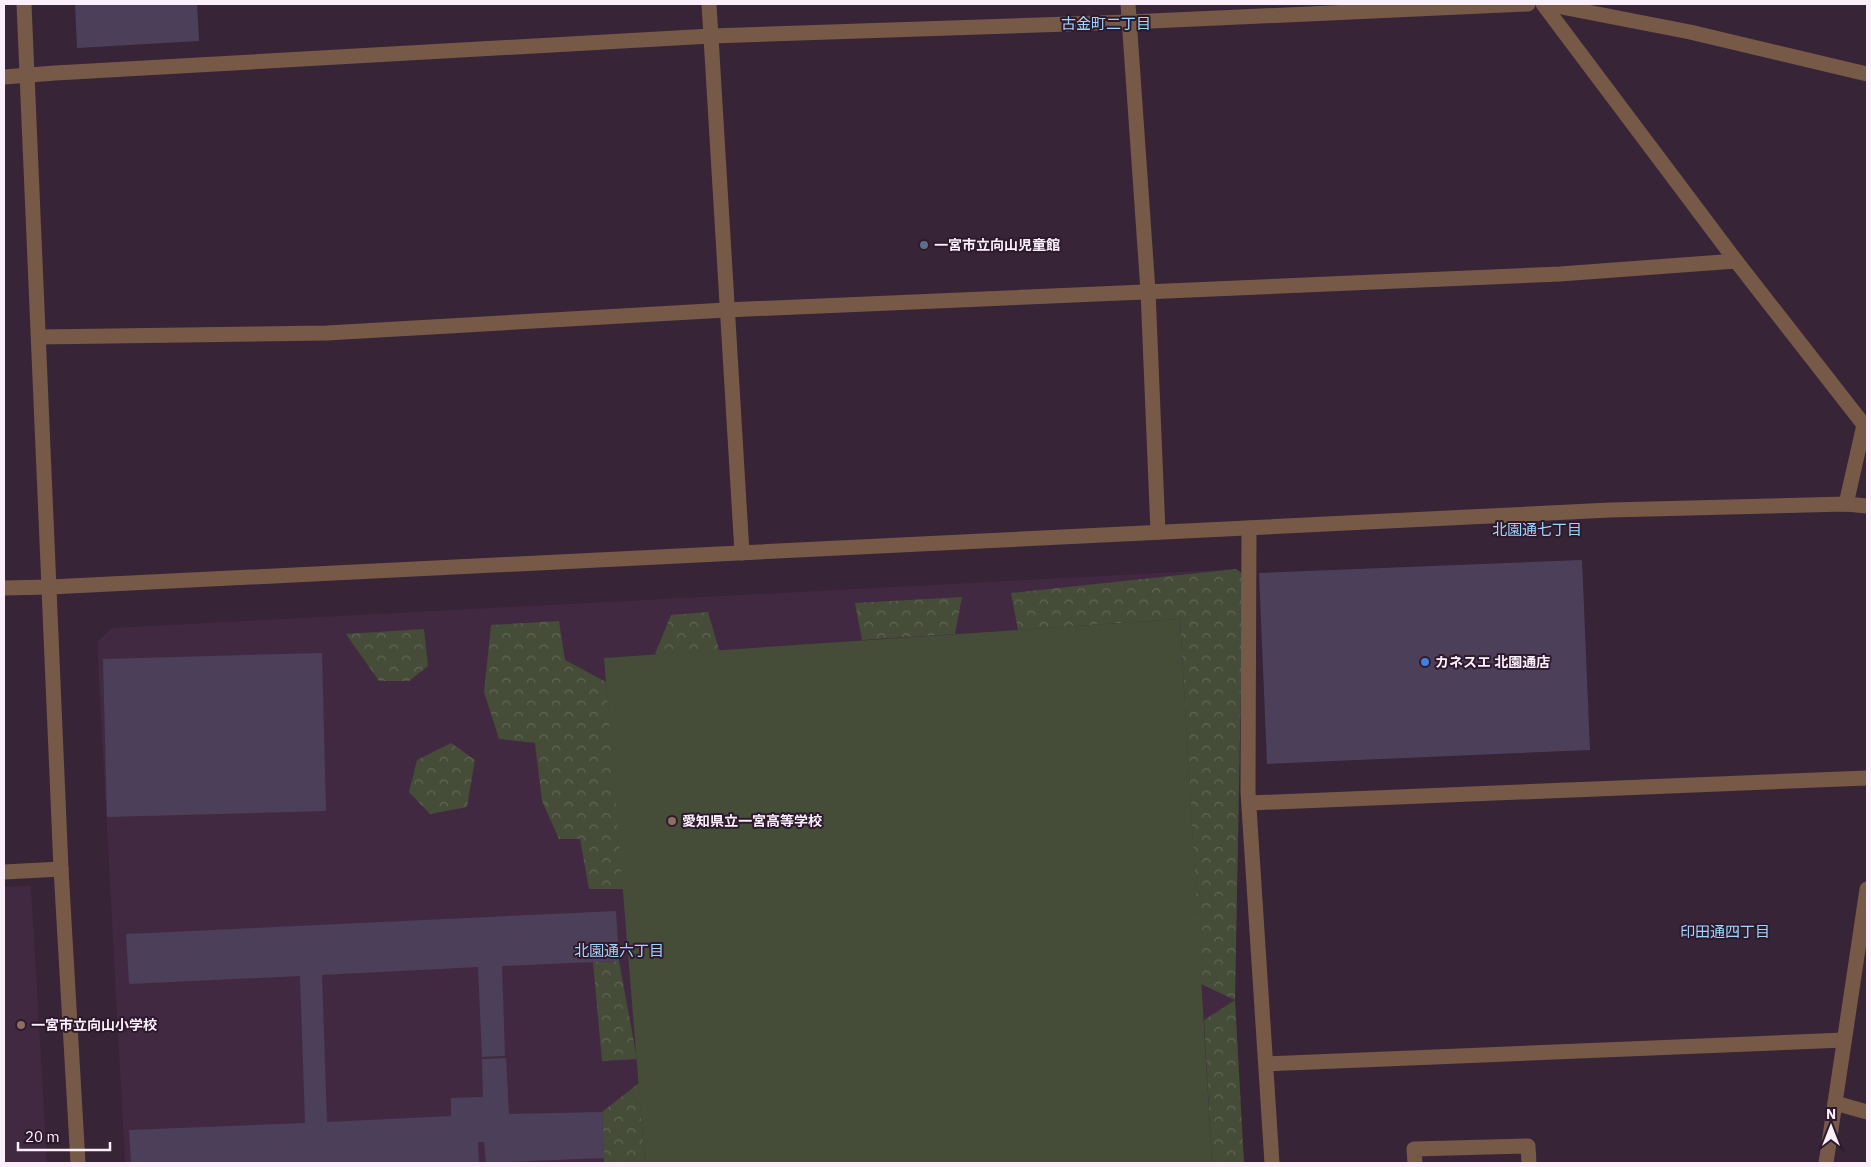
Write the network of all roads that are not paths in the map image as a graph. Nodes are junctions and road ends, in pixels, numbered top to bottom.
1 (24, 4) edge
2 (709, 4) edge
3 (1128, 4) edge
4 (1528, 4) edge
5 (1545, 4) edge
6 (1128, 22) junction
7 (711, 36) junction
8 (1867, 74) edge
9 (26, 75) junction
10 (4, 78) edge
11 (1736, 261) junction
12 (1148, 290) junction
13 (726, 310) junction
14 (39, 337) junction
15 (1846, 504) junction
16 (1867, 506) edge
17 (1249, 528) junction
18 (1158, 532) junction
19 (742, 553) junction
20 (50, 587) junction
21 (4, 588) edge
22 (1867, 778) edge
23 (1249, 803) junction
24 (61, 869) junction
25 (4, 872) edge
26 (1867, 889) edge
27 (1844, 1040) junction
28 (1266, 1064) junction
29 (1835, 1103) junction
30 (1867, 1112) edge
31 (78, 1163) edge
32 (1272, 1163) edge
33 (1415, 1163) edge
34 (1529, 1163) edge
35 (1826, 1163) edge

1 - 9 street
2 - 7 street
3 - 6 street
4 - 6 street
5 - 8 street
5 - 11 street
6 - 7 street
6 - 12 street
7 - 9 street
7 - 13 street
9 - 10 street
9 - 14 street
11 - 12 street
11 - 15 street
12 - 13 street
12 - 18 street
13 - 14 street
13 - 19 street
14 - 20 street
15 - 16 street
15 - 17 street
17 - 18 street
17 - 23 street
18 - 19 street
19 - 20 street
20 - 21 street
20 - 24 street
22 - 23 street
23 - 28 street
24 - 25 street
24 - 31 street
26 - 27 street
27 - 28 street
27 - 29 street
28 - 32 street
29 - 30 street
29 - 35 street
33 - 34 street

